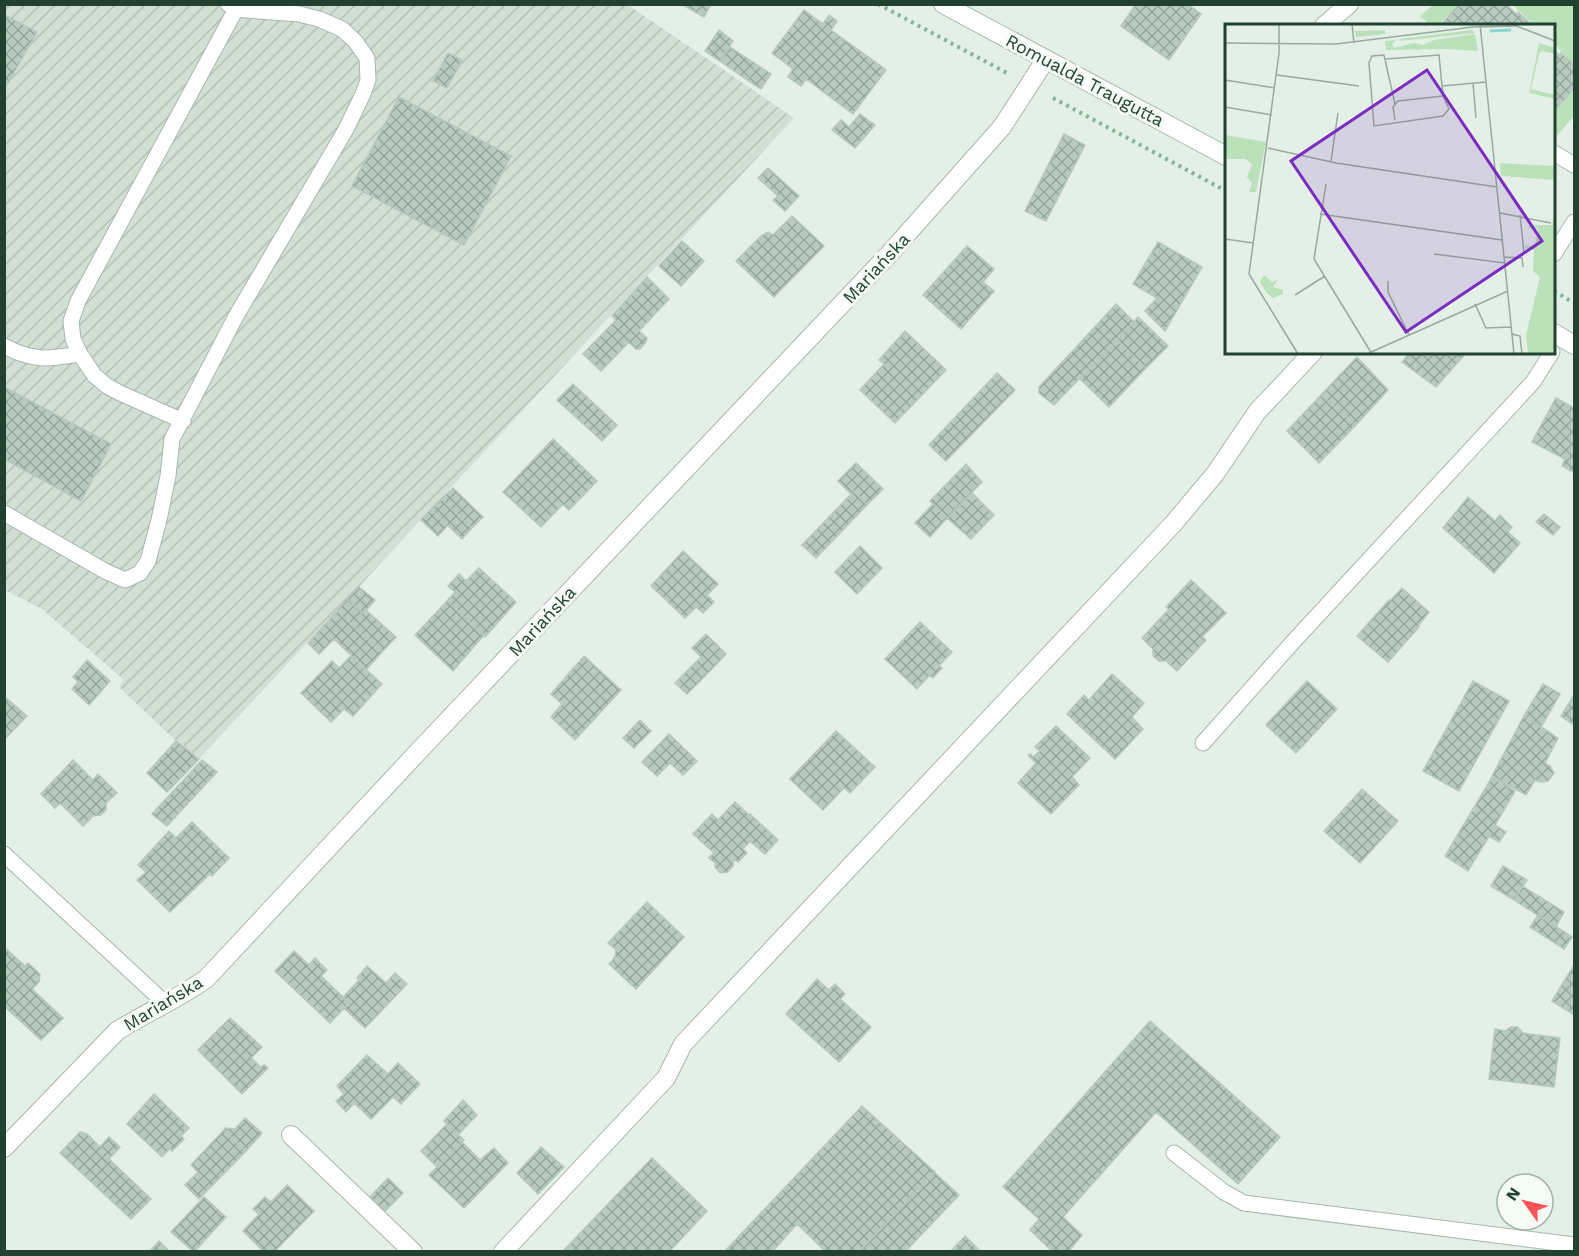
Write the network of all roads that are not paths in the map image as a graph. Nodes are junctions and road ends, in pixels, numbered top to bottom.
1 (943, 4) edge
2 (1349, 4) edge
3 (232, 7) edge
4 (1326, 24) edge
5 (1046, 59) junction
6 (1224, 148) edge
7 (1555, 154) edge
8 (1575, 165) edge
9 (1575, 222) edge
10 (1555, 252) edge
11 (4, 346) edge
12 (80, 354) junction
13 (1311, 354) edge
14 (1552, 354) edge
15 (183, 421) junction
16 (4, 513) edge
17 (1203, 743) dead end
18 (4, 854) edge
19 (166, 1004) junction
20 (291, 1135) dead end
21 (4, 1149) edge
22 (1174, 1153) dead end
23 (1575, 1245) edge
24 (412, 1251) edge
25 (503, 1251) edge

1 - 5 street, Romualda Traugutta
2 - 4 street
3 - 12 lane
3 - 15 lane
5 - 6 street, Romualda Traugutta
5 - 19 street, Mariańska
7 - 8 lane
9 - 10 lane
11 - 12 lane
12 - 15 lane
13 - 25 street
14 - 17 lane
15 - 16 lane
18 - 19 lane
19 - 21 street, Mariańska
20 - 24 street
22 - 23 lane

